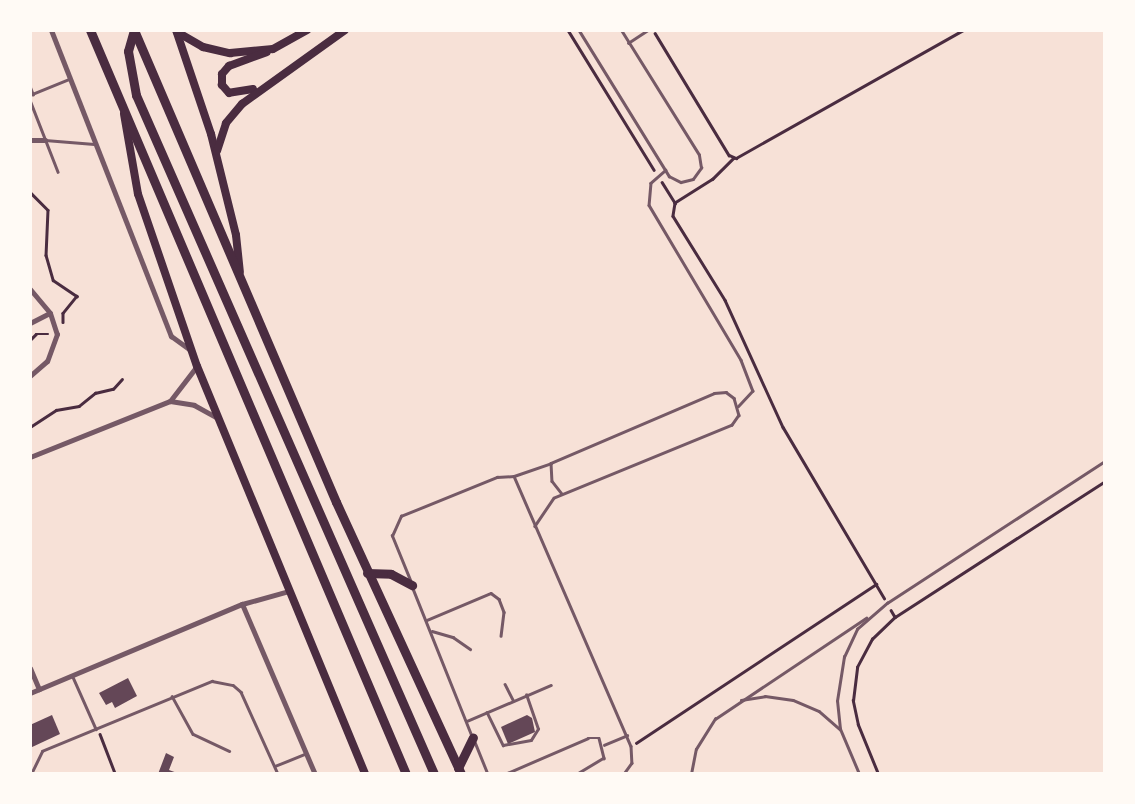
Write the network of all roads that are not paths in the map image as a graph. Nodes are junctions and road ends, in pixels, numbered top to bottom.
1 (51, 30) edge
2 (90, 30) edge
3 (134, 30) edge
4 (307, 30) edge
5 (345, 30) edge
6 (579, 30) edge
7 (621, 30) edge
8 (648, 30) edge
9 (176, 31) edge
10 (628, 43) junction
11 (273, 50) junction
12 (71, 78) junction
13 (266, 83) junction
14 (30, 86) edge
15 (31, 94) edge
16 (30, 100) edge
17 (124, 114) junction
18 (30, 140) edge
19 (46, 140) junction
20 (98, 145) junction
21 (216, 158) junction
22 (666, 170) junction
23 (58, 172) dead end
24 (240, 272) junction
25 (30, 289) edge
26 (50, 313) junction
27 (30, 323) edge
28 (192, 351) junction
29 (197, 366) junction
30 (30, 376) edge
31 (170, 401) junction
32 (738, 406) junction
33 (216, 416) junction
34 (30, 457) edge
35 (1105, 461) edge
36 (551, 463) junction
37 (514, 477) junction
38 (563, 494) junction
39 (536, 526) junction
40 (368, 573) junction
41 (412, 585) junction
42 (289, 591) junction
43 (242, 604) junction
44 (869, 616) junction
45 (427, 620) junction
46 (432, 631) junction
47 (501, 636) dead end
48 (470, 649) dead end
49 (30, 668) edge
50 (73, 676) junction
51 (505, 684) dead end
52 (551, 685) dead end
53 (39, 689) junction
54 (30, 693) edge
55 (526, 695) junction
56 (172, 696) junction
57 (513, 700) junction
58 (738, 701) junction
59 (487, 712) junction
60 (467, 721) junction
61 (97, 728) junction
62 (840, 729) junction
63 (627, 734) junction
64 (473, 737) junction
65 (603, 745) junction
66 (229, 751) dead end
67 (307, 753) junction
68 (275, 766) junction
69 (460, 771) edge
70 (31, 774) edge
71 (278, 774) edge
72 (316, 774) edge
73 (365, 774) edge
74 (406, 774) edge
75 (434, 774) edge
76 (488, 774) edge
77 (505, 774) edge
78 (577, 774) edge
79 (624, 774) edge
80 (691, 774) edge
81 (859, 774) edge

1 - 12 street
2 - 17 highway
3 - 24 highway
3 - 75 highway
4 - 11 main road
5 - 13 main road
6 - 22 lane
7 - 10 lane
8 - 10 lane
9 - 11 main road
9 - 21 main road
10 - 22 lane
11 - 13 main road
12 - 15 lane
12 - 20 street
13 - 21 main road
14 - 15 lane
16 - 19 lane
17 - 28 main road
17 - 74 highway
18 - 19 street
19 - 20 lane
19 - 23 lane
20 - 28 street
21 - 24 main road
22 - 32 lane
24 - 40 highway
25 - 26 street
26 - 27 street
26 - 30 street
28 - 29 main road
29 - 31 street
29 - 33 main road
31 - 33 street
31 - 34 street
32 - 36 lane
32 - 38 lane
33 - 42 main road
35 - 44 lane
36 - 37 lane
36 - 38 lane
37 - 39 lane
37 - 41 lane
38 - 39 lane
39 - 63 lane
40 - 41 highway
40 - 69 highway
41 - 45 lane
42 - 43 street
42 - 73 main road
43 - 50 street
43 - 67 street
44 - 58 lane
44 - 62 lane
45 - 46 lane
45 - 47 lane
46 - 48 lane
46 - 60 lane
49 - 53 street
50 - 53 street
50 - 61 lane
51 - 57 lane
52 - 55 lane
53 - 54 street
55 - 57 lane
55 - 59 lane
56 - 61 lane
56 - 66 lane
56 - 68 lane
57 - 59 lane
58 - 62 lane
58 - 80 lane
59 - 60 lane
60 - 64 lane
61 - 70 lane
62 - 81 lane
63 - 65 lane
63 - 79 lane
64 - 69 highway
64 - 76 lane
65 - 77 lane
65 - 78 lane
67 - 68 lane
67 - 72 street
68 - 71 lane

